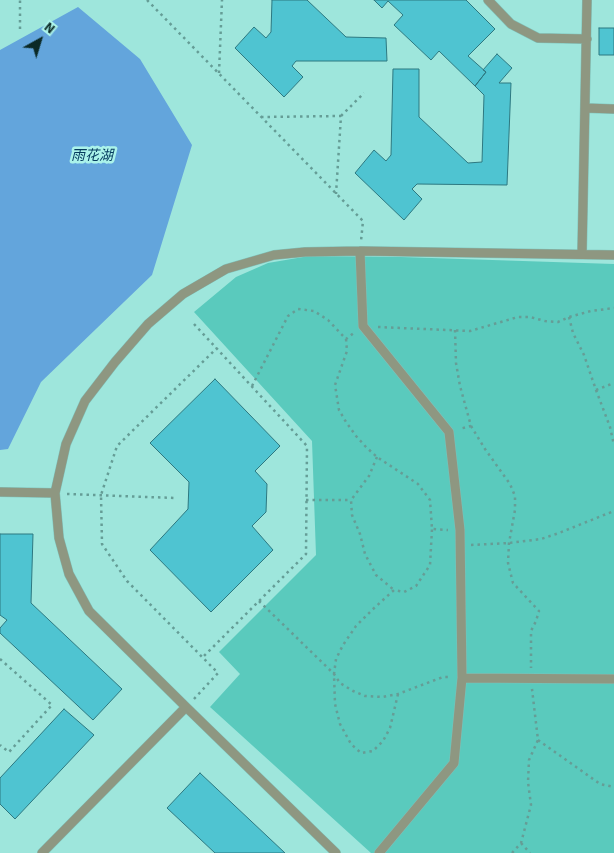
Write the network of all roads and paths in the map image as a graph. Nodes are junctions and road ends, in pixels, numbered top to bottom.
1 (20, 0) edge
2 (147, 0) edge
3 (222, 0) edge
4 (488, 0) edge
5 (587, 0) edge
6 (20, 28) dead end
7 (586, 39) junction
8 (219, 74) junction
9 (364, 93) dead end
10 (585, 108) junction
11 (614, 109) edge
12 (341, 116) junction
13 (261, 117) junction
14 (336, 194) junction
15 (360, 251) junction
16 (582, 254) junction
17 (614, 255) edge
18 (614, 308) edge
19 (568, 317) junction
20 (194, 324) dead end
21 (363, 326) junction
22 (455, 330) junction
23 (346, 339) junction
24 (217, 348) junction
25 (614, 383) edge
26 (252, 386) junction
27 (596, 390) junction
28 (471, 426) junction
29 (449, 432) junction
30 (614, 445) edge
31 (377, 457) junction
32 (0, 492) edge
33 (55, 493) junction
34 (102, 495) junction
35 (175, 498) dead end
36 (306, 500) junction
37 (351, 500) junction
38 (614, 511) edge
39 (432, 529) junction
40 (460, 530) junction
41 (509, 543) junction
42 (460, 546) junction
43 (394, 590) junction
44 (259, 601) junction
45 (203, 657) junction
46 (0, 659) edge
47 (334, 674) junction
48 (462, 678) junction
49 (531, 678) junction
50 (614, 679) edge
51 (398, 694) junction
52 (186, 707) junction
53 (538, 740) junction
54 (0, 745) edge
55 (614, 787) edge
56 (521, 843) junction
57 (42, 853) edge
58 (336, 853) edge
59 (379, 853) edge
60 (512, 853) edge
61 (530, 853) edge

1 - 6 path
2 - 8 path
3 - 8 path
4 - 7 lane
5 - 7 lane
7 - 10 lane
8 - 13 path
9 - 12 path
10 - 11 lane
10 - 16 lane
12 - 13 path
12 - 14 path
13 - 14 path
14 - 15 path
15 - 16 lane
15 - 21 lane
15 - 33 lane
16 - 17 lane
18 - 19 path
19 - 22 path
19 - 27 path
20 - 24 path
21 - 22 path
21 - 23 path
21 - 29 lane
22 - 28 path
23 - 26 path
23 - 31 path
24 - 26 path
24 - 34 path
25 - 27 path
26 - 36 path
27 - 30 path
28 - 29 path
28 - 41 path
29 - 40 lane
31 - 37 path
31 - 39 path
32 - 33 lane
33 - 34 path
33 - 52 lane
34 - 35 path
34 - 45 path
36 - 37 path
36 - 44 path
37 - 43 path
38 - 41 path
39 - 40 path
39 - 43 path
40 - 42 lane
41 - 42 path
41 - 49 path
42 - 48 lane
43 - 47 path
44 - 45 path
44 - 47 path
45 - 52 path
46 - 54 path
47 - 51 path
47 - 51 path
48 - 49 lane
48 - 51 path
48 - 59 lane
49 - 50 lane
49 - 53 path
52 - 57 lane
52 - 58 lane
53 - 55 path
53 - 56 path
56 - 60 path
56 - 61 path

